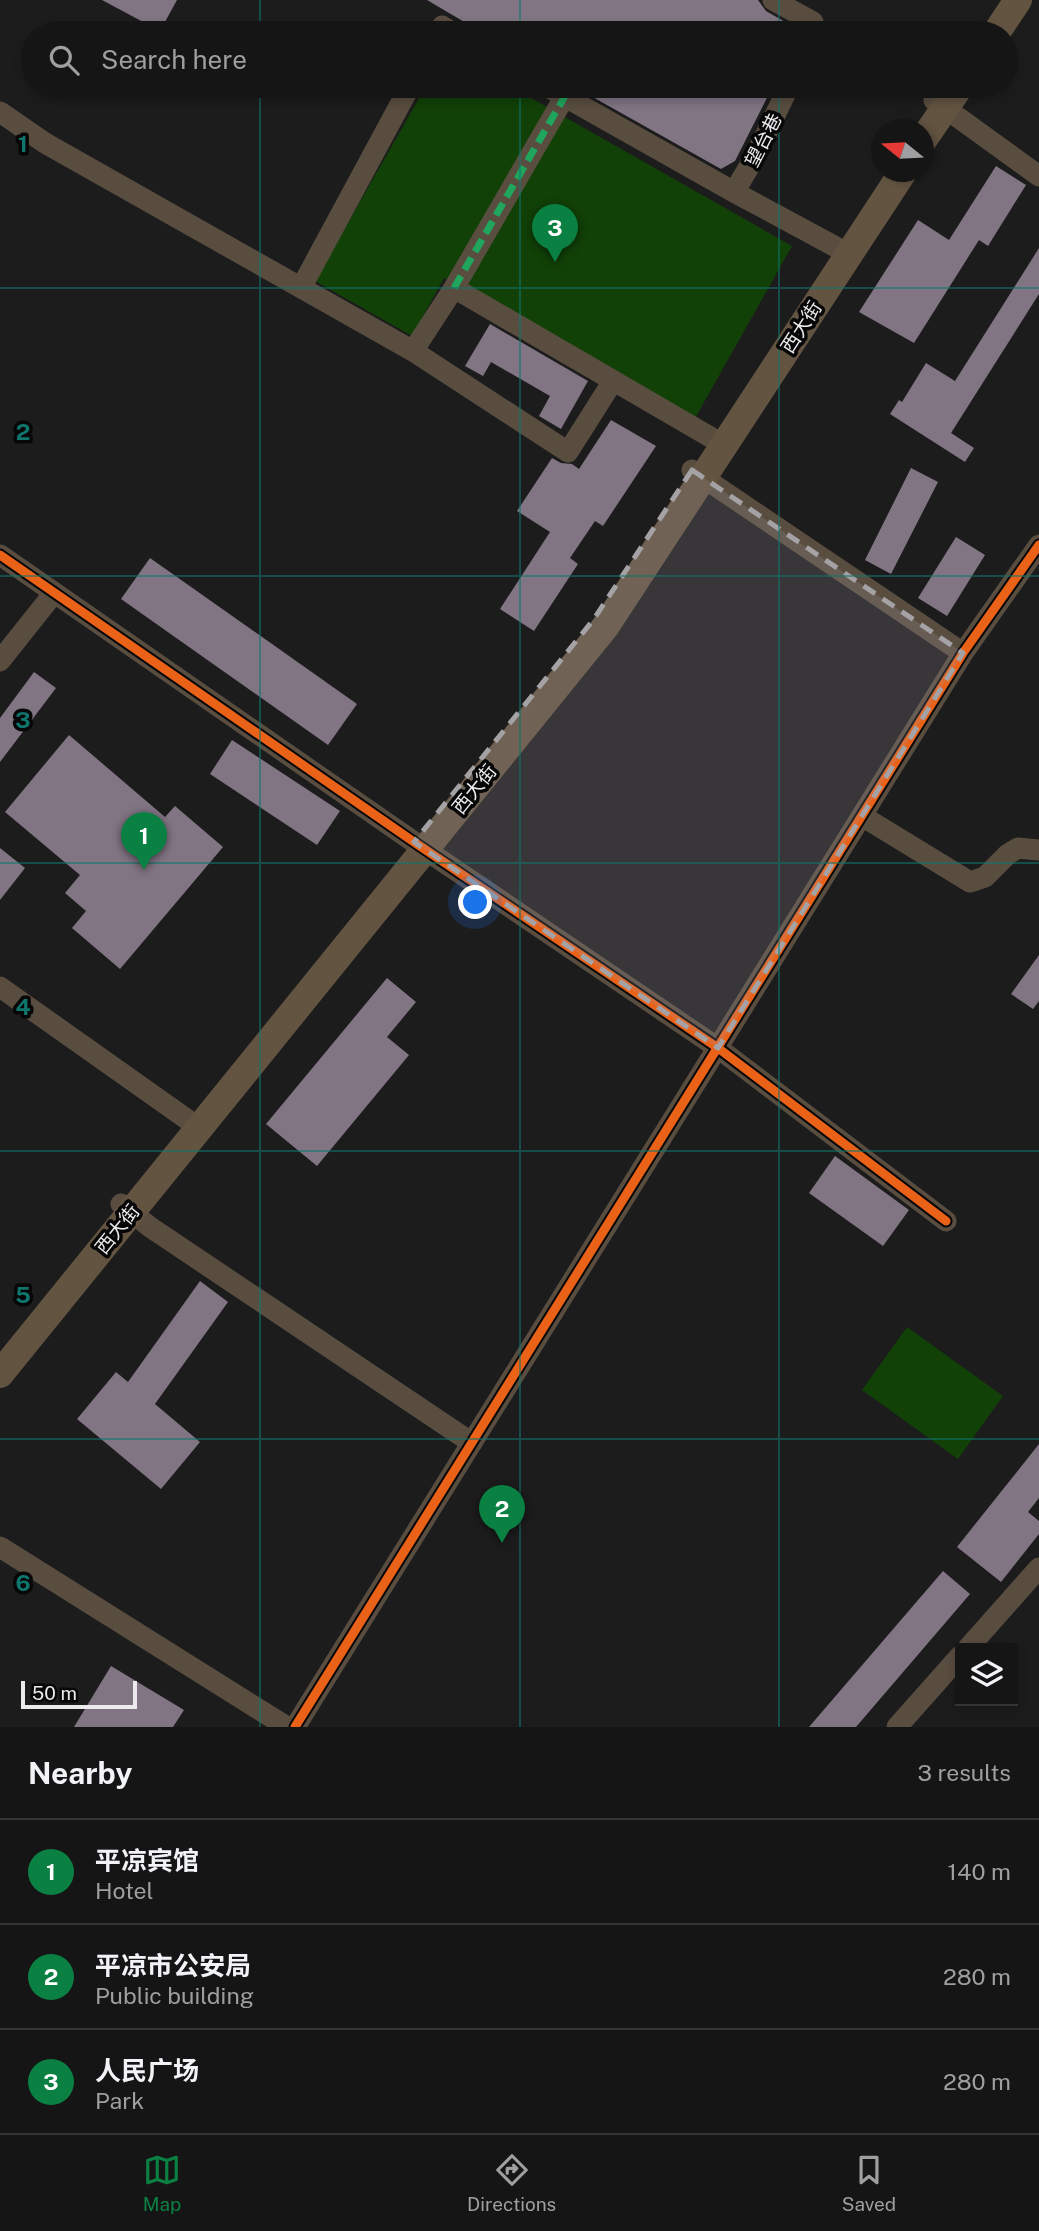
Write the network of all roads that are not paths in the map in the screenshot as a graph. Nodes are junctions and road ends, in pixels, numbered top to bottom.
1 (773, 0) edge
2 (813, 0) edge
3 (1000, 0) edge
4 (1018, 0) edge
5 (803, 21) edge
6 (811, 21) edge
7 (986, 21) edge
8 (1004, 21) edge
9 (404, 98) edge
10 (564, 98) edge
11 (569, 98) edge
12 (783, 98) edge
13 (943, 98) edge
14 (944, 98) edge
15 (949, 98) edge
16 (0, 112) edge
17 (925, 119) edge
18 (934, 119) edge
19 (1039, 176) edge
20 (881, 182) edge
21 (895, 182) edge
22 (734, 192) junction
23 (844, 250) junction
24 (301, 288) junction
25 (454, 288) junction
26 (414, 351) junction
27 (613, 381) junction
28 (712, 438) junction
29 (697, 474) junction
30 (0, 555) edge
31 (1036, 555) edge
32 (54, 593) junction
33 (963, 653) junction
34 (0, 661) edge
35 (862, 816) junction
36 (419, 845) junction
37 (1039, 850) edge
38 (0, 987) edge
39 (718, 1048) junction
40 (188, 1120) junction
41 (126, 1208) junction
42 (946, 1221) dead end
43 (0, 1353) edge
44 (0, 1374) edge
45 (472, 1443) junction
46 (0, 1547) edge
47 (1039, 1568) edge
48 (972, 1643) edge
49 (955, 1662) edge
50 (287, 1727) edge
51 (295, 1727) edge
52 (897, 1727) edge

1 - 5 street
2 - 6 street
3 - 7 main road
4 - 8 main road
9 - 24 street
10 - 25 street
11 - 22 street
12 - 22 street, 望台巷
13 - 17 main road
14 - 18 main road
15 - 19 street
16 - 24 street
20 - 23 main road, 西大街
21 - 23 main road, 西大街
22 - 23 street
23 - 28 main road, 西大街
23 - 29 main road, 西大街
24 - 26 street
25 - 26 street
25 - 27 street
26 - 27 street
27 - 28 street
28 - 29 main road, 西大街
29 - 33 street
29 - 36 main road, 西大街
30 - 32 street
31 - 33 street
32 - 34 street
32 - 36 street
33 - 35 street
35 - 37 street
35 - 39 street
36 - 39 street
36 - 40 main road, 西大街
36 - 41 main road, 西大街
38 - 40 street
39 - 42 street
39 - 45 street
40 - 41 main road, 西大街
41 - 43 main road, 西大街
41 - 44 main road, 西大街
41 - 45 street
45 - 51 street
46 - 50 street
47 - 48 street
49 - 52 street

